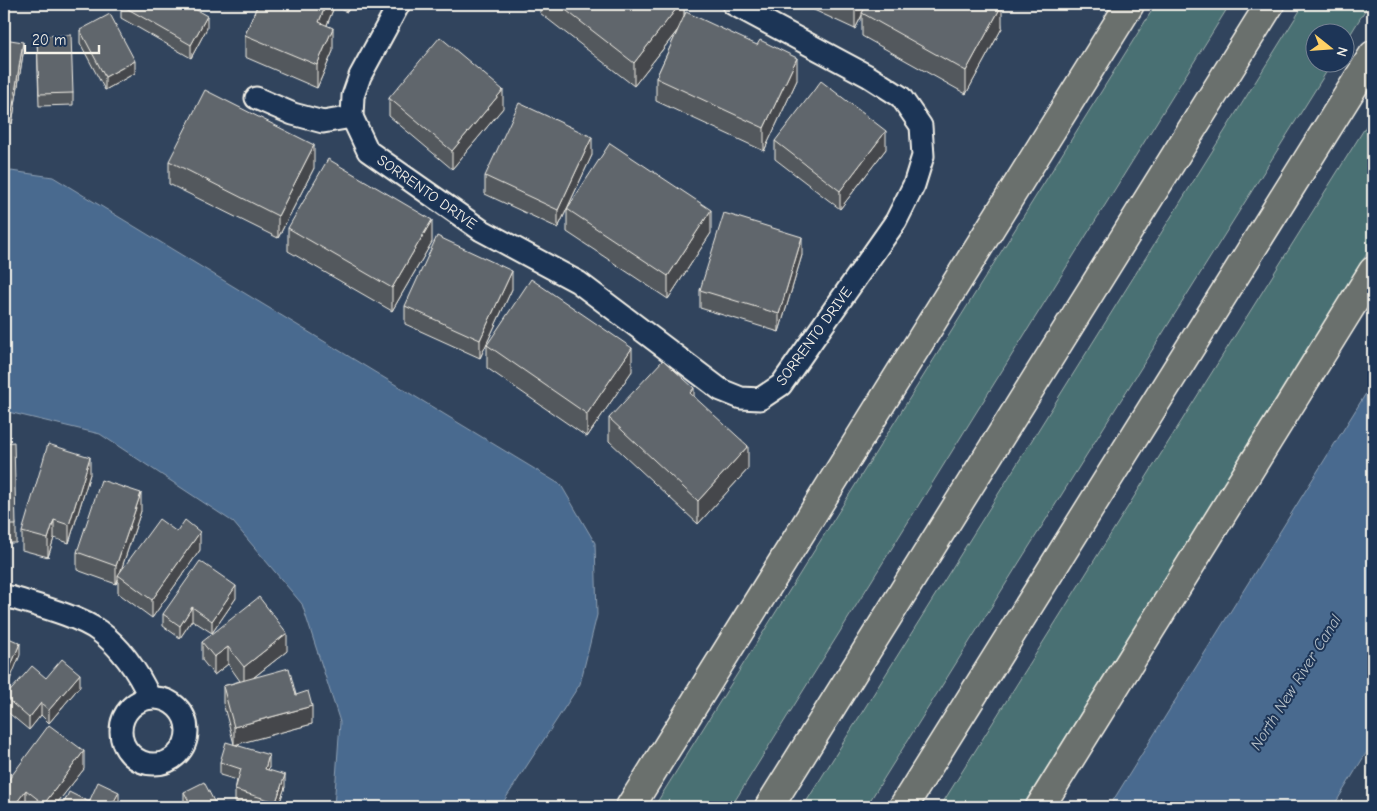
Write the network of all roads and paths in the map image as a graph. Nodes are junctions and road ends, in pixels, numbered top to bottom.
1 (400, 4) edge
2 (733, 4) edge
3 (1130, 4) edge
4 (1270, 4) edge
5 (1373, 55) edge
6 (256, 98) dead end
7 (352, 117) junction
8 (1373, 271) edge
9 (4, 596) edge
10 (150, 698) dead end
11 (630, 807) edge
12 (769, 807) edge
13 (904, 807) edge
14 (1040, 807) edge

1 - 7 street
2 - 7 street, SORRENTO DRIVE
3 - 11 main road
4 - 12 main road
5 - 13 main road
6 - 7 street
8 - 14 main road
9 - 10 street

